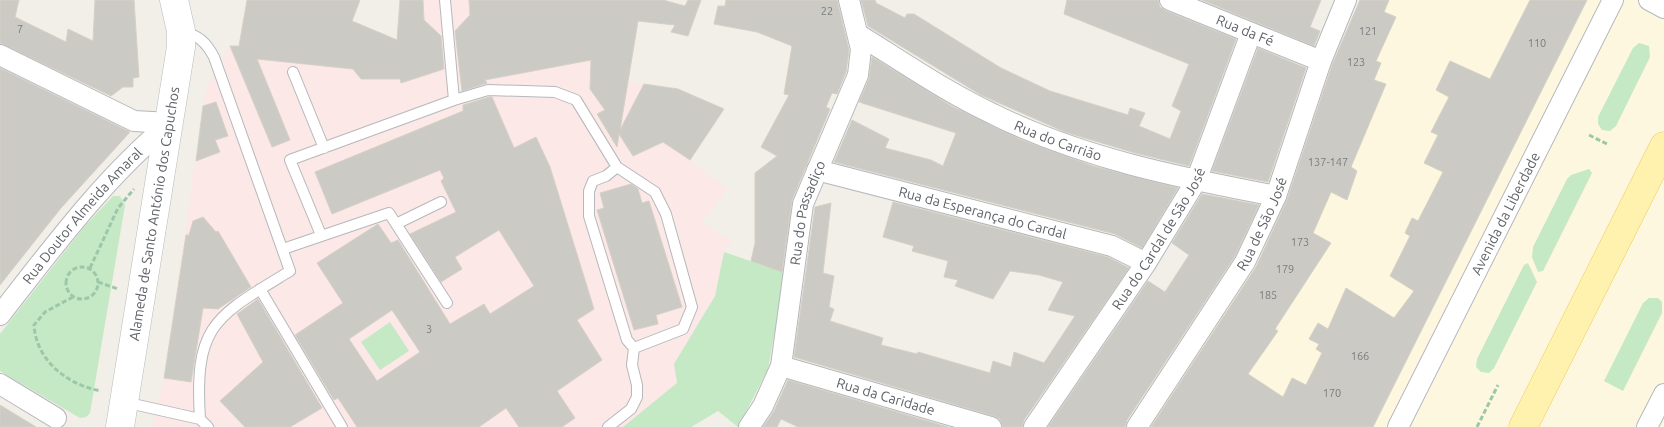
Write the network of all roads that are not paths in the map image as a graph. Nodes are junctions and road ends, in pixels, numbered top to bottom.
1 (174, 0) edge
2 (445, 0) edge
3 (849, 0) edge
4 (1170, 0) edge
5 (1346, 0) edge
6 (1613, 0) edge
7 (1649, 0) edge
8 (1664, 8) edge
9 (181, 31) junction
10 (1251, 33) junction
11 (859, 35) junction
12 (0, 55) edge
13 (1321, 61) junction
14 (293, 72) dead end
15 (454, 100) junction
16 (170, 123) junction
17 (1664, 146) edge
18 (324, 148) junction
19 (617, 167) junction
20 (817, 170) junction
21 (1196, 181) junction
22 (1276, 196) junction
23 (441, 202) dead end
24 (396, 224) junction
25 (320, 235) junction
26 (283, 249) junction
27 (1146, 263) junction
28 (260, 289) junction
29 (447, 303) dead end
30 (0, 315) edge
31 (634, 348) junction
32 (781, 366) junction
33 (0, 384) edge
34 (1664, 394) edge
35 (115, 407) edge
36 (56, 418) dead end
37 (200, 419) junction
38 (208, 427) edge
39 (342, 427) edge
40 (608, 427) edge
41 (749, 427) edge
42 (991, 427) edge
43 (1034, 427) edge
44 (1137, 427) edge
45 (1398, 427) edge
46 (1523, 427) edge
47 (1647, 427) edge

1 - 9 street, Alameda de Santo António dos Capuchos
2 - 15 lane
3 - 11 street, Rua do Passadiço
4 - 10 street, Rua da Fé
5 - 13 street, Rua de São José
6 - 45 street, Avenida da Liberdade
7 - 8 street
9 - 16 street, Alameda de Santo António dos Capuchos
9 - 26 lane
10 - 13 street, Rua da Fé
10 - 21 street, Rua do Cardal de São José
11 - 20 street, Rua do Passadiço
11 - 21 street, Rua do Carrião
12 - 16 street
13 - 22 street, Rua de São José
14 - 18 lane
15 - 18 lane
15 - 19 lane
16 - 30 street, Rua Doutor Almeida Amaral
16 - 35 street, Alameda de Santo António dos Capuchos
17 - 46 main road
18 - 25 lane
19 - 31 lane
19 - 31 lane
20 - 27 street, Rua da Esperança do Cardal
20 - 32 street, Rua do Passadiço
21 - 22 street, Rua do Carrião
21 - 27 street, Rua do Cardal de São José
22 - 44 street, Rua de São José
23 - 24 lane
24 - 25 lane
24 - 29 lane
25 - 26 lane
26 - 28 lane
27 - 43 street, Rua do Cardal de São José
28 - 37 lane
28 - 39 lane
31 - 40 lane
32 - 41 street, Rua do Passadiço
32 - 42 street, Rua da Caridade
33 - 36 street
34 - 47 street
35 - 37 lane
37 - 38 lane

